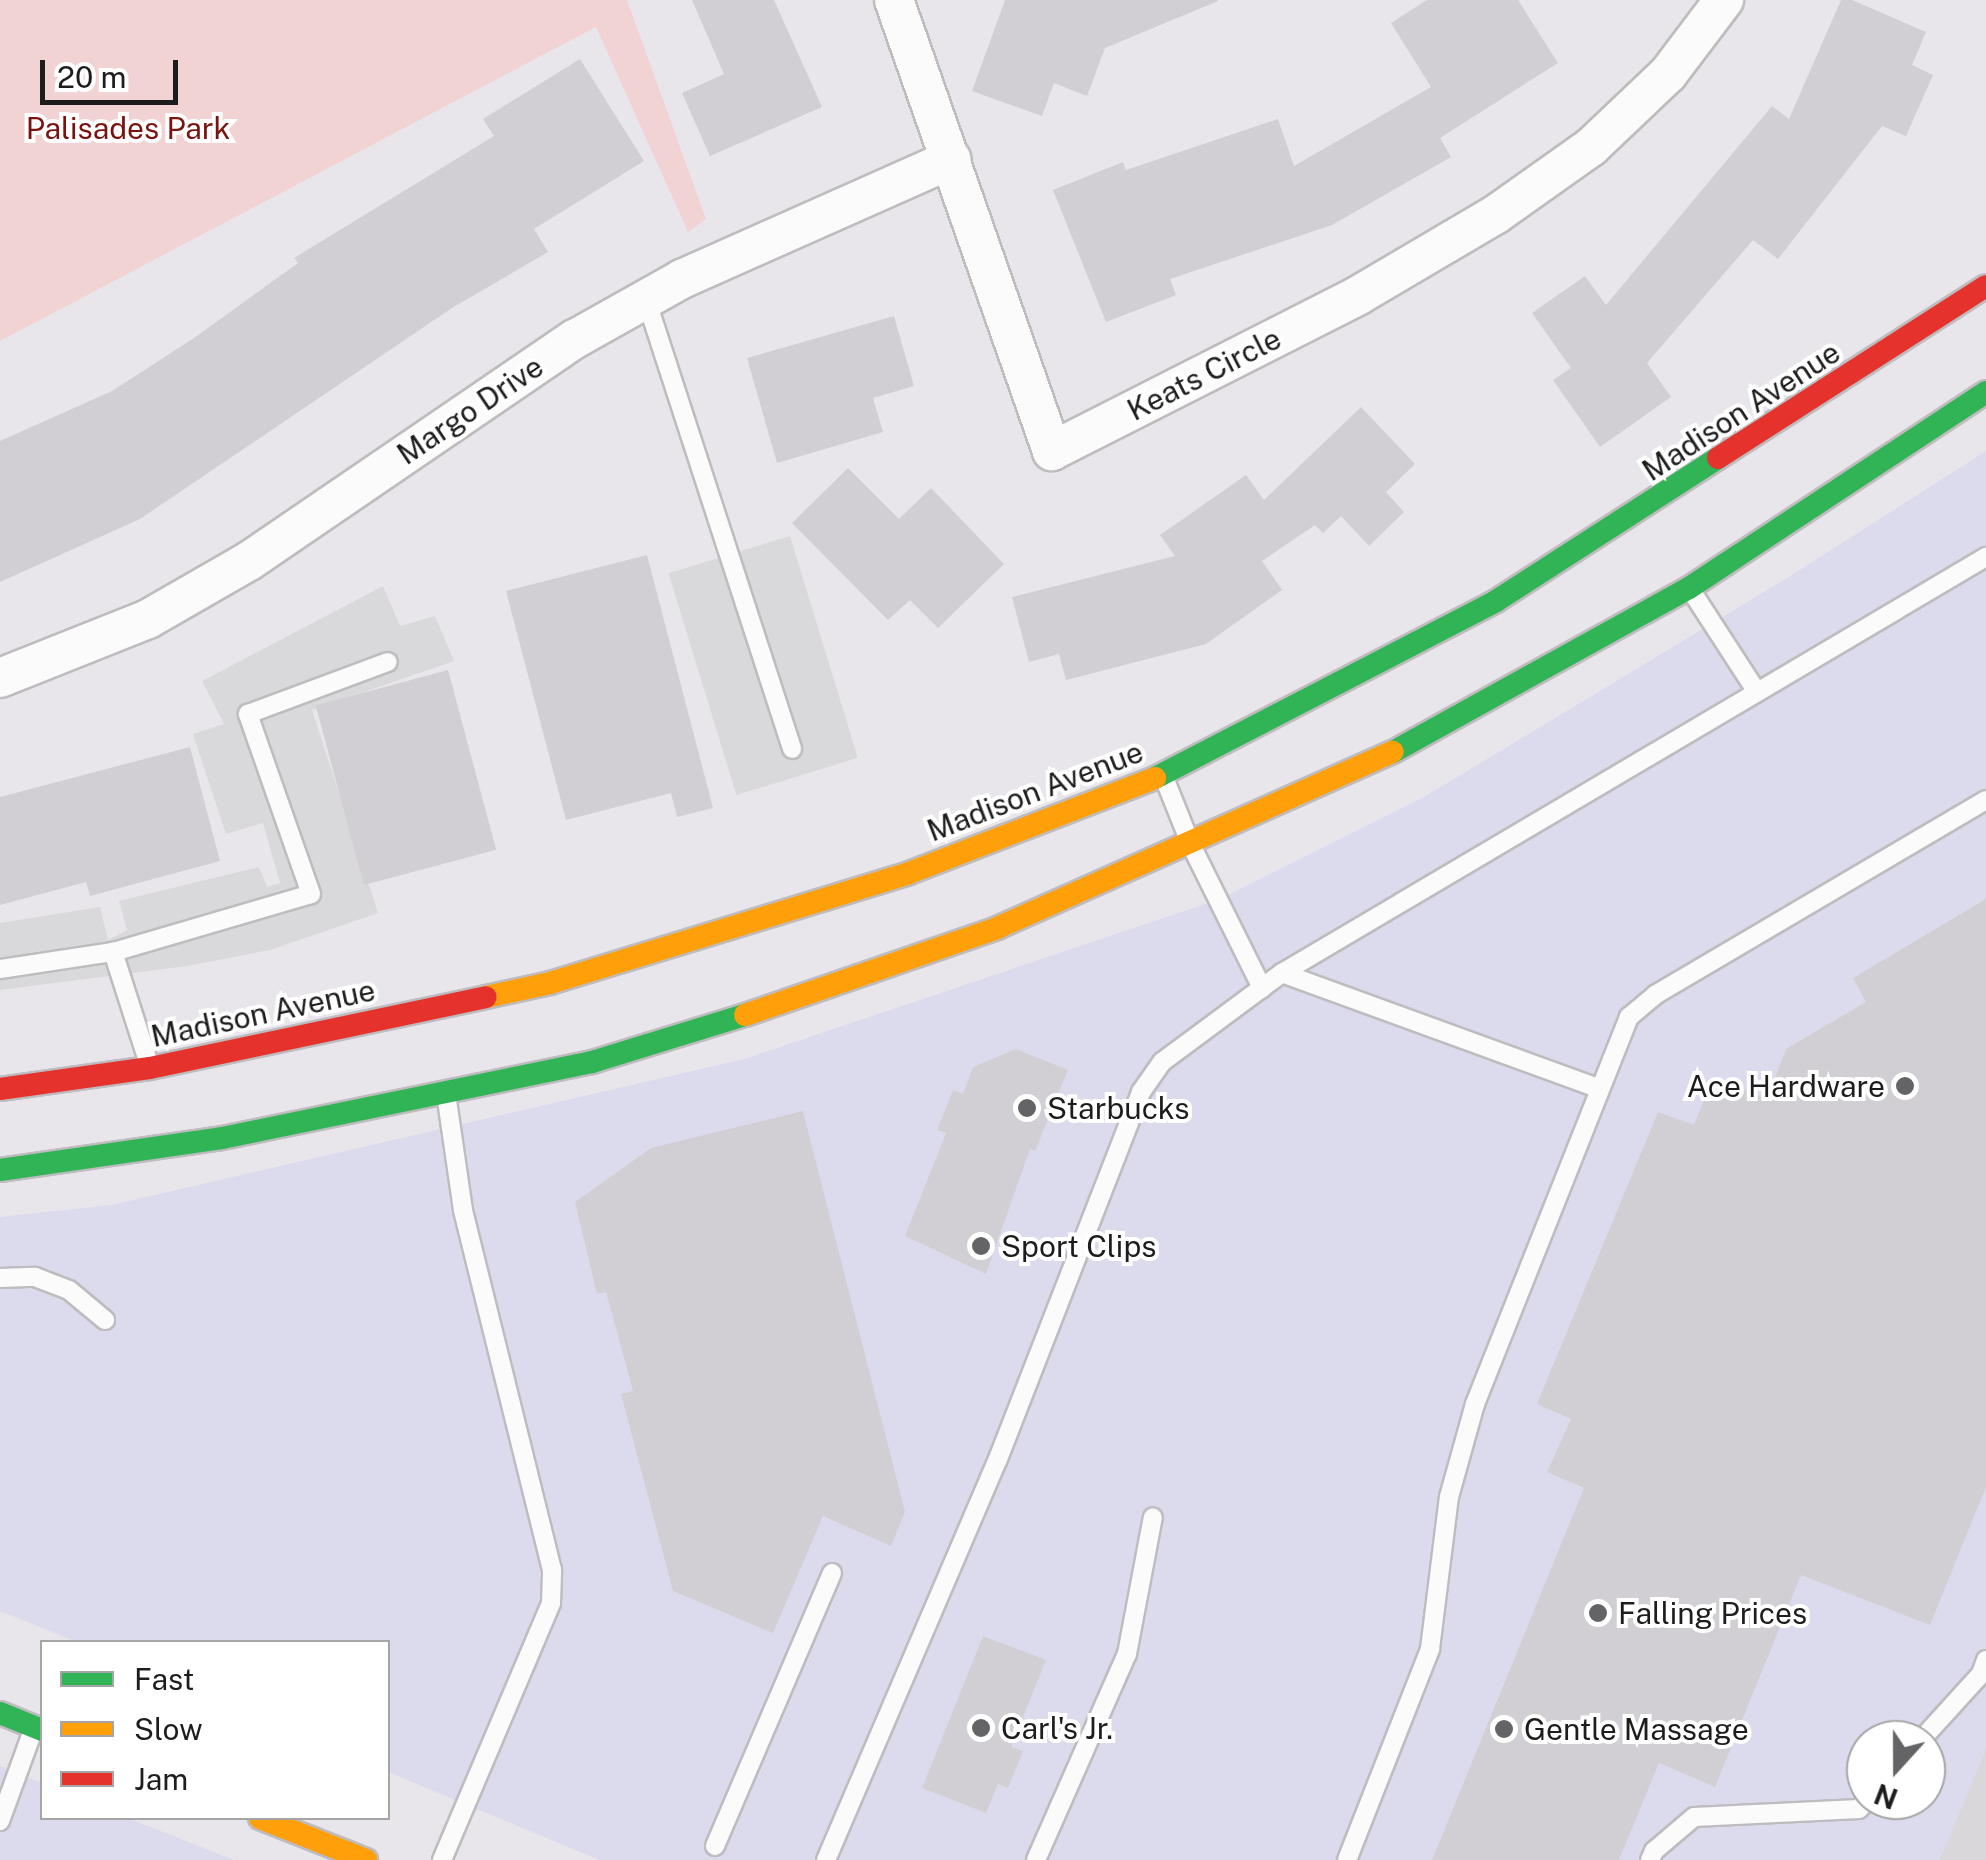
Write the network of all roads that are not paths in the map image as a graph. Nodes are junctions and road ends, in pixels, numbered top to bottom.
1 (894, 0) edge
2 (1724, 0) edge
3 (950, 160) junction
4 (1986, 286) edge
5 (646, 300) junction
6 (1986, 392) edge
7 (1986, 557) edge
8 (1689, 588) junction
9 (388, 662) dead end
10 (0, 678) edge
11 (1757, 692) junction
12 (792, 750) dead end
13 (1162, 775) junction
14 (1986, 800) edge
15 (1191, 845) junction
16 (112, 952) junction
17 (0, 970) edge
18 (1282, 974) junction
19 (1262, 988) junction
20 (150, 1068) junction
21 (0, 1089) edge
22 (1600, 1089) junction
23 (446, 1090) junction
24 (0, 1170) edge
25 (0, 1278) edge
26 (105, 1320) dead end
27 (1153, 1518) dead end
28 (832, 1572) dead end
29 (1986, 1660) edge
30 (0, 1713) edge
31 (1939, 1720) edge
32 (38, 1729) edge
33 (1846, 1809) edge
34 (265, 1820) edge
35 (0, 1822) edge
36 (715, 1846) dead end
37 (366, 1860) edge
38 (442, 1860) edge
39 (826, 1860) edge
40 (1036, 1860) edge
41 (1348, 1860) edge
42 (1650, 1860) edge

1 - 3 street, Keats Circle
2 - 3 street, Keats Circle
3 - 5 street, Margo Drive
4 - 13 main road, Madison Avenue
5 - 10 street, Margo Drive
5 - 12 lane
6 - 8 main road
7 - 11 lane
8 - 11 lane
8 - 15 main road
9 - 16 lane
11 - 18 lane
13 - 15 lane
13 - 20 main road, Madison Avenue
14 - 22 lane
15 - 19 lane
15 - 23 main road
16 - 17 lane
16 - 20 lane
18 - 19 lane
18 - 22 lane
19 - 39 lane
20 - 21 main road, Madison Avenue
22 - 41 lane
23 - 24 main road
23 - 38 lane
25 - 26 lane
27 - 40 lane
28 - 36 lane
29 - 31 lane
30 - 32 main road
32 - 35 lane
33 - 42 lane
34 - 37 main road

